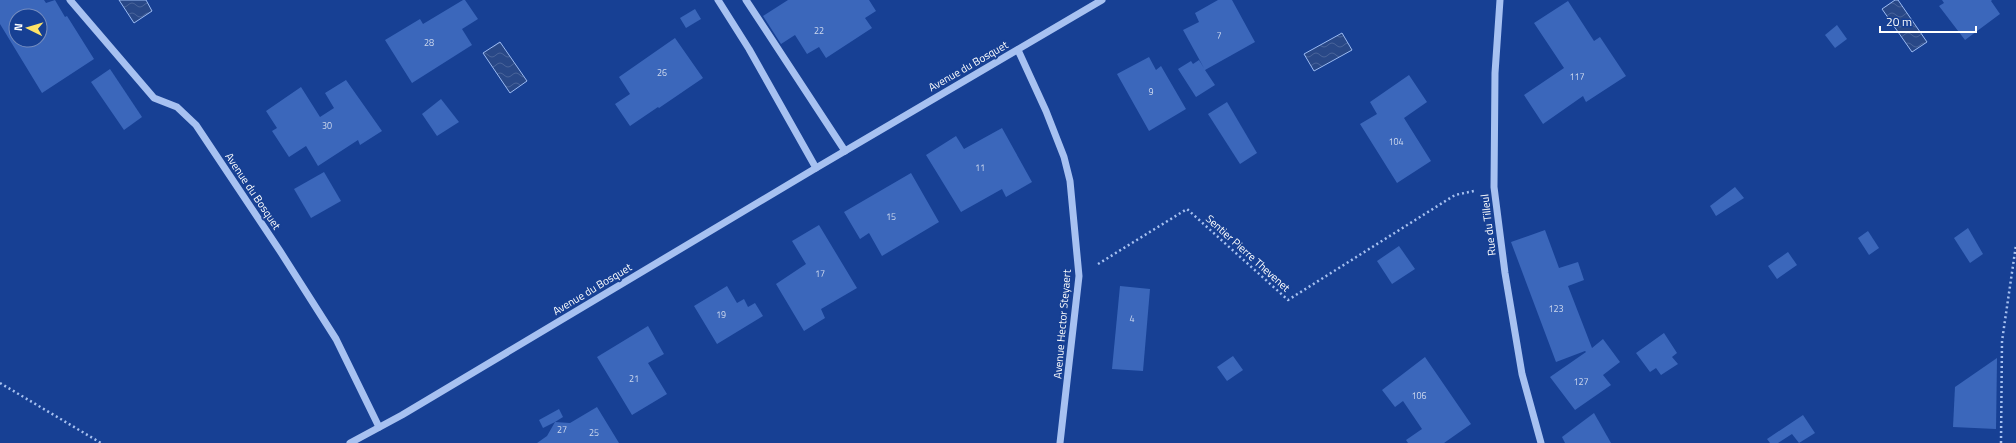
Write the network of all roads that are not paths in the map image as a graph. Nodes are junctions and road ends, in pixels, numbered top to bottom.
1 (70, 0) edge
2 (718, 0) edge
3 (746, 0) edge
4 (1102, 0) edge
5 (1500, 0) edge
6 (1018, 50) junction
7 (845, 151) junction
8 (816, 168) junction
9 (379, 427) junction
10 (350, 443) edge
11 (1060, 443) edge
12 (1540, 443) edge

1 - 9 street, Avenue du Bosquet
2 - 8 street
3 - 7 street
4 - 6 street, Avenue du Bosquet
5 - 12 street, Rue du Tilleul
6 - 7 street, Avenue du Bosquet
6 - 11 street, Avenue Hector Steyaert
7 - 8 street, Avenue du Bosquet
8 - 9 street, Avenue du Bosquet
9 - 10 street, Avenue du Bosquet

